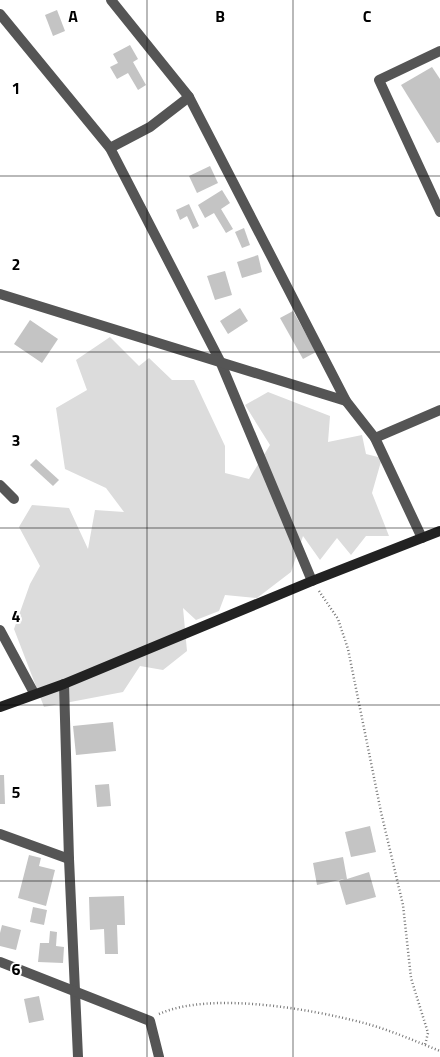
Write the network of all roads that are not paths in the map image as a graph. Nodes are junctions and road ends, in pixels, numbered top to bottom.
1 (111, 0) edge
2 (0, 14) edge
3 (440, 52) edge
4 (189, 97) junction
5 (110, 148) junction
6 (440, 212) edge
7 (0, 294) edge
8 (220, 362) junction
9 (346, 401) junction
10 (440, 410) edge
11 (375, 438) junction
12 (0, 485) edge
13 (14, 499) dead end
14 (440, 531) edge
15 (422, 538) junction
16 (312, 581) junction
17 (0, 630) edge
18 (64, 684) junction
19 (34, 693) junction
20 (0, 707) edge
21 (0, 834) edge
22 (69, 859) junction
23 (0, 962) edge
24 (74, 990) junction
25 (78, 1057) edge
26 (159, 1057) edge

1 - 4 street
2 - 5 street
3 - 6 street
4 - 5 street
4 - 9 street
5 - 8 street
7 - 8 street
8 - 9 street
8 - 16 street
9 - 11 street
10 - 11 street
11 - 15 street
12 - 13 street
14 - 15 main road
15 - 16 main road
16 - 18 main road
17 - 19 street
18 - 19 main road
18 - 22 street
19 - 20 main road
21 - 22 street
22 - 24 street
23 - 24 street
24 - 25 street
24 - 26 street

